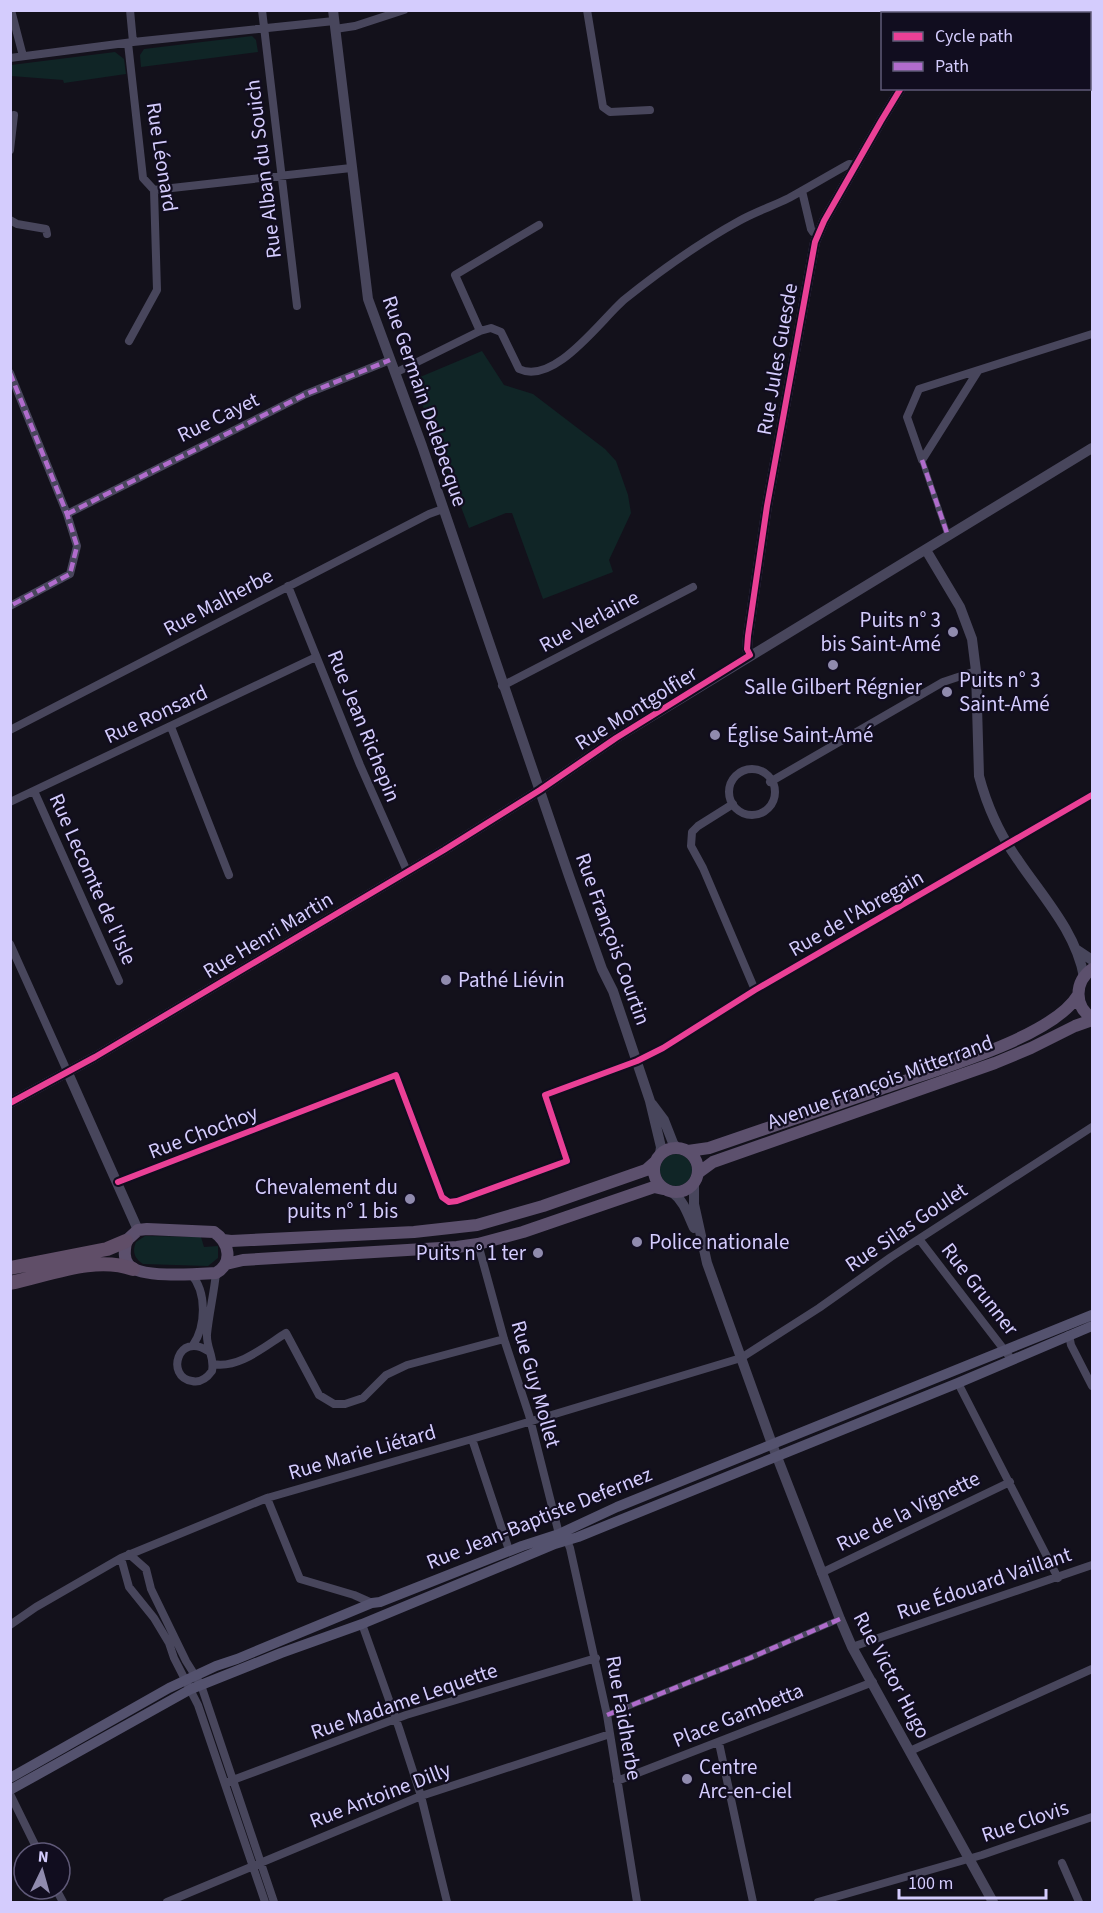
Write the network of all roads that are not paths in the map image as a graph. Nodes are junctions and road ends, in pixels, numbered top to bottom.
1 (11, 10) edge
2 (130, 10) edge
3 (262, 10) edge
4 (404, 10) edge
5 (587, 10) edge
6 (334, 20) edge
7 (264, 27) junction
8 (131, 43) junction
9 (23, 56) junction
10 (10, 58) edge
11 (900, 90) edge
12 (650, 110) dead end
13 (14, 116) dead end
14 (10, 150) edge
15 (856, 165) junction
16 (351, 168) junction
17 (281, 174) junction
18 (154, 190) junction
19 (802, 190) junction
20 (10, 220) edge
21 (538, 225) dead end
22 (47, 234) dead end
23 (818, 234) junction
24 (297, 306) dead end
25 (480, 331) junction
26 (1092, 334) edge
27 (129, 340) dead end
28 (390, 360) junction
29 (978, 371) junction
30 (10, 373) edge
31 (395, 373) junction
32 (1092, 448) edge
33 (922, 460) junction
34 (443, 509) junction
35 (67, 514) junction
36 (948, 536) junction
37 (926, 550) junction
38 (693, 587) dead end
39 (289, 590) junction
40 (10, 606) edge
41 (750, 655) junction
42 (316, 657) junction
43 (976, 671) junction
44 (502, 686) junction
45 (171, 727) junction
46 (10, 730) edge
47 (771, 782) junction
48 (540, 790) junction
49 (34, 791) junction
50 (1092, 795) edge
51 (10, 802) edge
52 (733, 804) junction
53 (1008, 845) junction
54 (407, 871) junction
55 (230, 875) dead end
56 (10, 944) edge
57 (1077, 950) junction
58 (1092, 960) edge
59 (1088, 973) edge
60 (119, 981) dead end
61 (755, 990) junction
62 (1078, 995) junction
63 (1092, 1019) edge
64 (637, 1061) junction
65 (68, 1073) junction
66 (650, 1101) junction
67 (10, 1104) edge
68 (1092, 1126) edge
69 (682, 1150) junction
70 (657, 1158) junction
71 (696, 1178) junction
72 (118, 1182) junction
73 (668, 1191) junction
74 (138, 1230) junction
75 (919, 1239) junction
76 (223, 1240) junction
77 (126, 1241) junction
78 (478, 1244) junction
79 (703, 1248) junction
80 (226, 1264) junction
81 (10, 1268) edge
82 (133, 1269) junction
83 (216, 1273) junction
84 (191, 1274) junction
85 (10, 1282) edge
86 (1092, 1315) edge
87 (1092, 1326) edge
88 (1069, 1335) junction
89 (504, 1339) junction
90 (194, 1345) junction
91 (1005, 1350) junction
92 (208, 1351) junction
93 (741, 1358) junction
94 (1012, 1360) junction
95 (213, 1364) junction
96 (958, 1383) junction
97 (1092, 1386) edge
98 (530, 1420) junction
99 (472, 1439) junction
100 (772, 1444) junction
101 (777, 1455) junction
102 (1010, 1482) junction
103 (267, 1498) junction
104 (563, 1537) junction
105 (509, 1550) junction
106 (125, 1556) junction
107 (1092, 1565) edge
108 (821, 1573) junction
109 (1058, 1578) junction
110 (372, 1603) junction
111 (840, 1619) junction
112 (362, 1624) junction
113 (10, 1625) edge
114 (852, 1647) junction
115 (596, 1658) junction
116 (1092, 1669) edge
117 (193, 1682) junction
118 (873, 1682) junction
119 (607, 1714) junction
120 (395, 1719) junction
121 (610, 1734) junction
122 (720, 1743) junction
123 (910, 1751) junction
124 (10, 1778) edge
125 (617, 1781) junction
126 (229, 1782) junction
127 (10, 1790) edge
128 (10, 1794) edge
129 (421, 1796) junction
130 (1092, 1817) edge
131 (33, 1841) edge
132 (969, 1858) junction
133 (1062, 1863) dead end
134 (257, 1864) junction
135 (167, 1902) edge
136 (265, 1902) edge
137 (274, 1902) edge
138 (447, 1902) edge
139 (637, 1902) edge
140 (753, 1902) edge
141 (818, 1902) edge
142 (993, 1902) edge
143 (1079, 1902) edge

1 - 9 street
2 - 8 street, Rue Léonard
3 - 7 street, Rue Alban du Souich
4 - 6 street
5 - 12 street
6 - 7 street
6 - 16 street, Rue Germain Delebecque
7 - 8 street
7 - 17 street, Rue Alban du Souich
8 - 9 street
8 - 18 street, Rue Léonard
9 - 10 street
11 - 15 street, Rue Jules Guesde
13 - 14 street
15 - 19 street
15 - 23 street, Rue Jules Guesde
16 - 17 street
16 - 28 street, Rue Germain Delebecque
17 - 18 street
17 - 24 street, Rue Alban du Souich
18 - 27 street, Rue Léonard
19 - 23 street
19 - 25 street
20 - 22 street
21 - 25 street
23 - 41 street, Rue Jules Guesde
25 - 31 street
26 - 29 street
28 - 31 street, Rue Germain Delebecque
28 - 35 street, Rue Cayet
29 - 33 street
29 - 33 street
30 - 35 street
31 - 34 street, Rue Germain Delebecque
32 - 36 street, Rue Montgolfier
33 - 36 street
34 - 39 street, Rue Malherbe
34 - 44 street, Rue Germain Delebecque
35 - 40 street
36 - 37 street, Rue Montgolfier
37 - 41 street, Rue Montgolfier
37 - 43 street
38 - 44 street, Rue Verlaine
39 - 42 street, Rue Jean Richepin
39 - 46 street, Rue Malherbe
41 - 48 street, Rue Montgolfier
42 - 45 street, Rue Ronsard
42 - 54 street, Rue Jean Richepin
43 - 47 street
43 - 53 street
44 - 48 street, Rue Germain Delebecque
45 - 49 street, Rue Ronsard
45 - 55 street
47 - 52 street
47 - 52 street
48 - 54 street, Rue Henri Martin
48 - 64 street, Rue François Courtin
49 - 51 street, Rue Ronsard
49 - 60 street, Rue Lecomte de l'Isle
50 - 53 street, Rue de l'Abregain
52 - 61 street
53 - 57 street
53 - 61 street, Rue de l'Abregain
54 - 65 street, Rue Henri Martin
56 - 65 street
57 - 58 street
57 - 59 street
59 - 62 main road
61 - 64 street, Rue de l'Abregain
62 - 63 main road
62 - 69 main road, Avenue François Mitterrand
63 - 71 main road, Avenue François Mitterrand
64 - 66 street, Rue François Courtin
64 - 72 street, Rue Chochoy
65 - 67 street, Rue Henri Martin
65 - 72 street
66 - 69 street
66 - 70 street
68 - 75 street, Rue Silas Goulet
69 - 70 main road
69 - 71 main road
70 - 73 main road
70 - 76 main road
71 - 73 main road
71 - 79 street
72 - 74 street
73 - 78 main road
73 - 79 street
74 - 76 main road
74 - 77 main road
75 - 91 street, Rue Grunner
75 - 93 street, Rue Silas Goulet
76 - 80 main road
77 - 81 highway
77 - 82 main road
78 - 80 main road
78 - 89 street, Rue Guy Mollet
79 - 93 street
80 - 83 main road
82 - 84 main road
82 - 85 highway
83 - 84 main road
83 - 92 street
84 - 90 street
86 - 91 main road, Rue Jean-Baptiste Defernez
87 - 88 main road, Rue Jean-Baptiste Defernez
88 - 94 main road, Rue Jean-Baptiste Defernez
88 - 97 street
89 - 95 street
89 - 98 street, Rue Guy Mollet
90 - 92 street
90 - 95 street
91 - 94 street, Rue Grunner
91 - 100 main road, Rue Jean-Baptiste Defernez
92 - 95 street
93 - 98 street, Rue Marie Liétard
93 - 100 street
94 - 96 main road, Rue Jean-Baptiste Defernez
96 - 101 main road, Rue Jean-Baptiste Defernez
96 - 102 street
98 - 99 street, Rue Marie Liétard
98 - 104 street, Rue Guy Mollet
99 - 103 street, Rue Marie Liétard
99 - 105 street
100 - 101 street
100 - 104 main road, Rue Jean-Baptiste Defernez
101 - 104 main road, Rue Jean-Baptiste Defernez
101 - 108 street, Rue Victor Hugo
102 - 108 street, Rue de la Vignette
102 - 109 street
103 - 106 street, Rue Marie Liétard
103 - 110 street
104 - 105 main road, Rue Jean-Baptiste Defernez
104 - 112 main road, Rue Jean-Baptiste Defernez
104 - 115 street, Rue Faidherbe
105 - 110 main road, Rue Jean-Baptiste Defernez
106 - 113 street, Rue Marie Liétard
106 - 117 street
106 - 117 street
107 - 109 street, Rue Édouard Vaillant
108 - 111 street, Rue Victor Hugo
109 - 114 street, Rue Édouard Vaillant
110 - 117 main road, Rue Jean-Baptiste Defernez
111 - 114 street, Rue Victor Hugo
111 - 119 street
112 - 117 main road, Rue Jean-Baptiste Defernez
112 - 120 street
114 - 118 street, Rue Victor Hugo
115 - 119 street, Rue Faidherbe
115 - 120 street, Rue Madame Lequette
116 - 123 street
117 - 124 main road, Rue Jean-Baptiste Defernez
117 - 126 street
117 - 127 main road, Rue Jean-Baptiste Defernez
118 - 122 street, Place Gambetta
118 - 123 street, Rue Victor Hugo
119 - 121 street, Rue Faidherbe
120 - 126 street, Rue Madame Lequette
120 - 129 street
121 - 125 street, Rue Faidherbe
121 - 129 street, Rue Antoine Dilly
122 - 125 street, Place Gambetta
122 - 140 street
123 - 132 street, Rue Victor Hugo
125 - 139 street, Rue Faidherbe
126 - 134 street
128 - 131 street
129 - 134 street, Rue Antoine Dilly
129 - 138 street
130 - 132 street, Rue Clovis
132 - 141 street, Rue Clovis
132 - 142 street, Rue Victor Hugo
133 - 143 street
134 - 135 street, Rue Antoine Dilly
134 - 136 street
134 - 137 street

